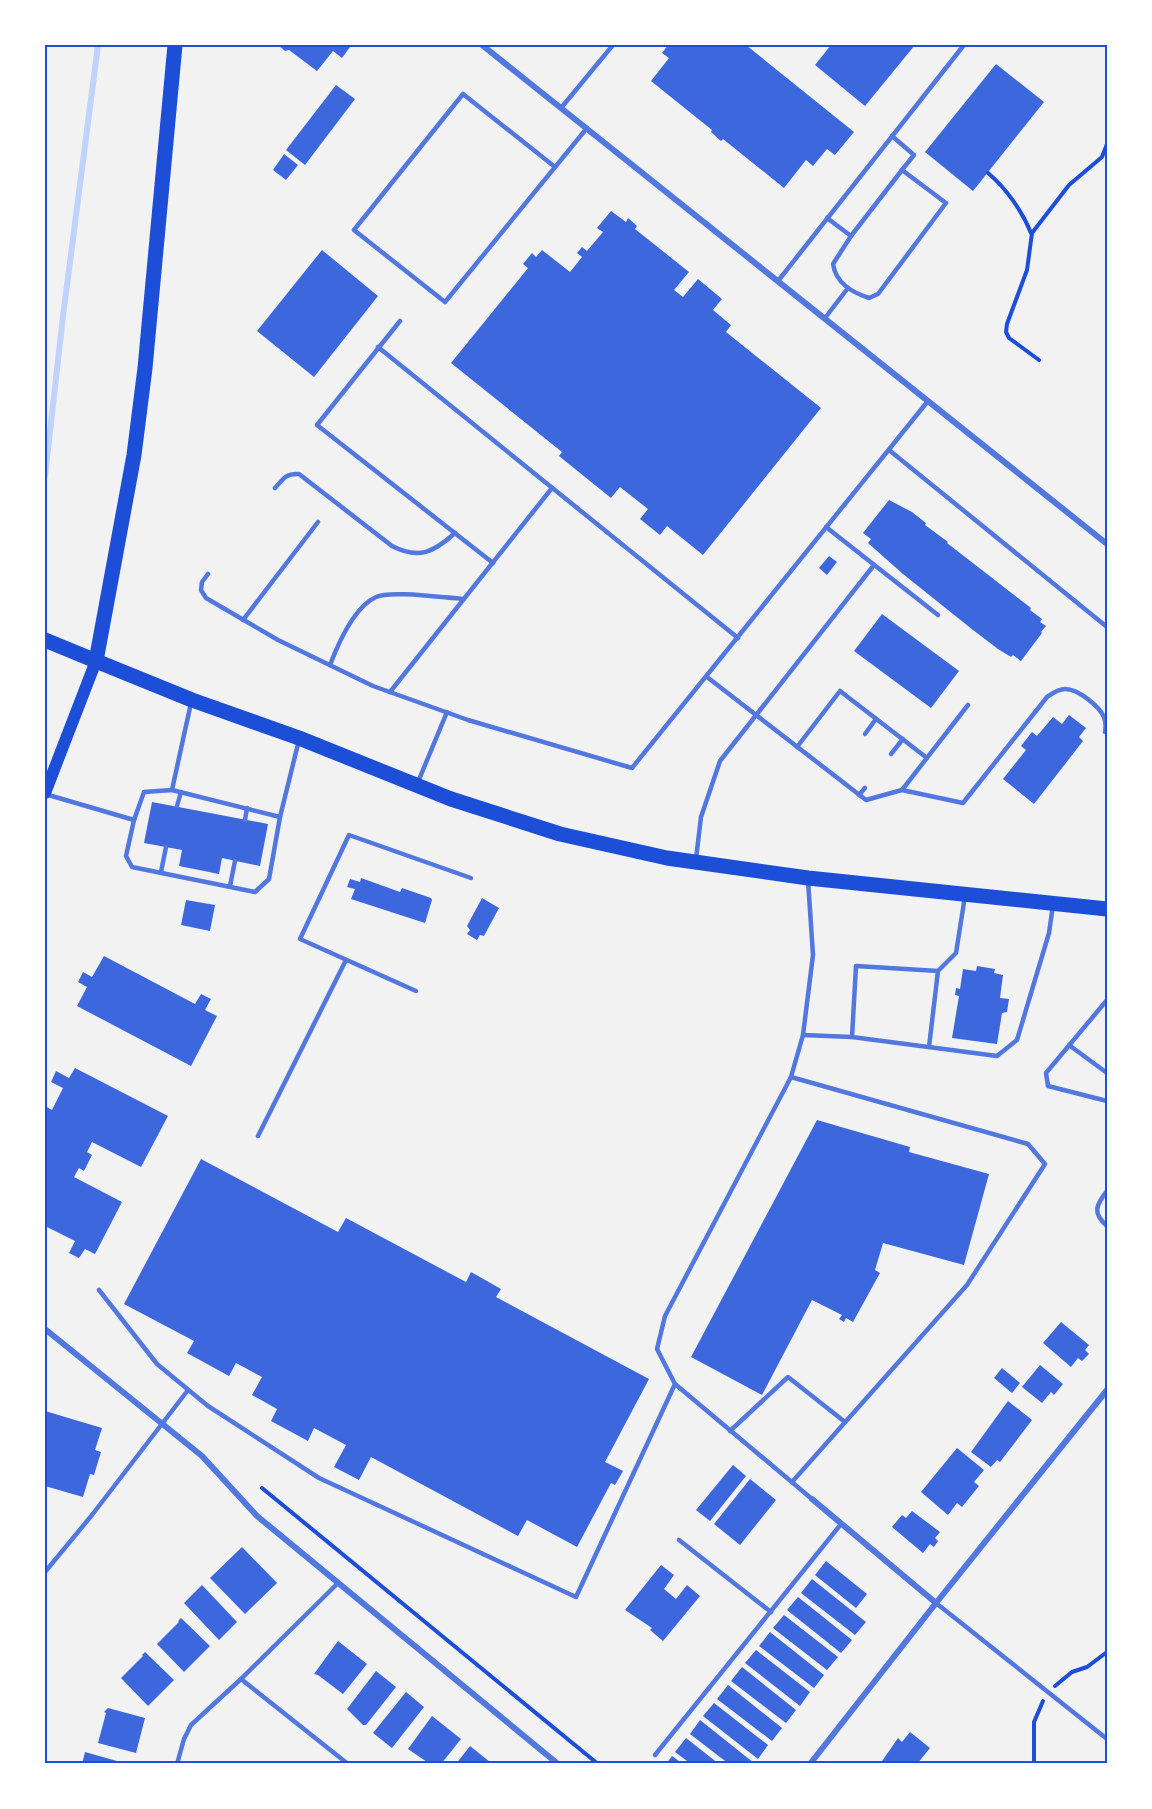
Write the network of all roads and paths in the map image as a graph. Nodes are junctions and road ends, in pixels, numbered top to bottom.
1 (175, 45) edge
2 (482, 45) edge
3 (613, 45) edge
4 (963, 45) edge
5 (561, 108) junction
6 (587, 128) junction
7 (892, 136) junction
8 (1107, 144) edge
9 (555, 167) junction
10 (903, 170) junction
11 (988, 172) dead end
12 (827, 218) junction
13 (1032, 233) junction
14 (851, 236) junction
15 (778, 281) junction
16 (848, 288) junction
17 (825, 318) junction
18 (400, 321) dead end
19 (378, 347) junction
20 (1039, 360) dead end
21 (928, 401) junction
22 (889, 450) junction
23 (275, 488) dead end
24 (552, 488) junction
25 (318, 522) dead end
26 (826, 527) junction
27 (454, 533) junction
28 (1107, 544) edge
29 (493, 563) junction
30 (874, 565) junction
31 (208, 574) dead end
32 (464, 599) junction
33 (938, 615) dead end
34 (243, 620) junction
35 (1107, 627) edge
36 (738, 638) junction
37 (45, 640) edge
38 (96, 660) junction
39 (330, 665) junction
40 (707, 677) junction
41 (390, 692) junction
42 (192, 700) junction
43 (969, 705) dead end
44 (447, 712) junction
45 (756, 714) junction
46 (876, 719) junction
47 (1105, 732) dead end
48 (865, 734) dead end
49 (299, 738) junction
50 (903, 739) junction
51 (797, 747) junction
52 (891, 754) dead end
53 (927, 758) junction
54 (838, 768) dead end
55 (833, 775) junction
56 (416, 785) junction
57 (865, 788) dead end
58 (172, 790) junction
59 (903, 790) junction
60 (181, 792) junction
61 (45, 793) edge
62 (859, 795) junction
63 (177, 806) dead end
64 (247, 808) junction
65 (280, 817) junction
66 (134, 820) junction
67 (244, 820) dead end
68 (166, 847) dead end
69 (236, 861) dead end
70 (695, 862) junction
71 (161, 872) junction
72 (471, 878) dead end
73 (808, 878) junction
74 (230, 886) junction
75 (965, 894) junction
76 (1053, 904) junction
77 (1107, 909) edge
78 (346, 960) junction
79 (938, 971) junction
80 (416, 991) dead end
81 (1107, 1000) edge
82 (803, 1035) junction
83 (852, 1037) junction
84 (1069, 1045) junction
85 (929, 1047) junction
86 (1107, 1073) edge
87 (791, 1077) junction
88 (1107, 1101) edge
89 (258, 1136) dead end
90 (1107, 1191) edge
91 (1107, 1226) edge
92 (99, 1290) dead end
93 (45, 1329) edge
94 (675, 1384) junction
95 (188, 1390) junction
96 (1107, 1391) edge
97 (845, 1422) junction
98 (163, 1425) junction
99 (730, 1431) junction
100 (792, 1482) junction
101 (262, 1488) dead end
102 (813, 1500) joint
103 (841, 1524) junction
104 (679, 1540) dead end
105 (45, 1572) edge
106 (338, 1583) junction
107 (936, 1603) junction
108 (771, 1612) junction
109 (241, 1679) junction
110 (1107, 1739) edge
111 (655, 1755) dead end
112 (177, 1764) edge
113 (348, 1764) edge
114 (558, 1764) edge
115 (598, 1764) edge
116 (810, 1764) edge

1 - 38 main road
2 - 5 street
3 - 5 lane
4 - 7 lane
5 - 6 street
6 - 9 lane
6 - 15 street
7 - 10 lane
7 - 12 lane
8 - 13 path
9 - 9 lane
10 - 14 lane
10 - 16 lane
11 - 13 path
12 - 14 lane
12 - 15 lane
13 - 20 path
14 - 16 lane
15 - 17 street
16 - 17 lane
17 - 21 street
18 - 19 lane
19 - 24 lane
19 - 27 lane
21 - 22 lane
21 - 28 street
22 - 26 lane
22 - 35 lane
23 - 27 lane
24 - 29 lane
24 - 36 lane
25 - 34 lane
26 - 30 lane
26 - 36 lane
27 - 29 lane
29 - 32 lane
30 - 33 lane
30 - 45 lane
31 - 34 lane
32 - 39 lane
32 - 41 lane
34 - 39 lane
36 - 40 lane
37 - 38 main road
38 - 42 main road
38 - 61 main road
39 - 41 lane
40 - 44 lane
40 - 45 lane
41 - 44 lane
42 - 49 main road
42 - 58 lane
43 - 53 lane
44 - 56 lane
45 - 51 lane
45 - 70 lane
46 - 48 lane
46 - 50 lane
46 - 51 lane
47 - 59 lane
49 - 56 main road
49 - 65 lane
50 - 52 lane
50 - 53 lane
51 - 55 lane
53 - 59 lane
54 - 55 lane
55 - 62 lane
56 - 70 main road
57 - 62 lane
58 - 60 lane
58 - 66 lane
59 - 62 lane
60 - 63 lane
60 - 64 lane
61 - 66 lane
64 - 65 lane
64 - 67 lane
65 - 74 lane
66 - 71 lane
68 - 71 lane
69 - 74 lane
70 - 73 main road
71 - 74 lane
72 - 78 lane
73 - 75 main road
73 - 82 lane
75 - 76 main road
75 - 79 lane
76 - 77 main road
76 - 85 lane
78 - 80 lane
78 - 89 lane
79 - 83 lane
79 - 85 lane
81 - 84 lane
82 - 83 lane
82 - 87 lane
83 - 85 lane
84 - 86 lane
84 - 88 lane
87 - 94 lane
87 - 97 lane
90 - 91 lane
92 - 95 lane
93 - 98 street
94 - 95 lane
94 - 99 lane
95 - 98 lane
96 - 107 street
97 - 99 lane
97 - 100 lane
98 - 105 lane
98 - 106 street
99 - 100 lane
100 - 102 lane
101 - 115 path
102 - 103 street
103 - 107 street
103 - 108 lane
104 - 108 lane
106 - 109 lane
106 - 114 street
107 - 110 lane
107 - 116 street
108 - 111 lane
109 - 112 lane
109 - 113 lane

